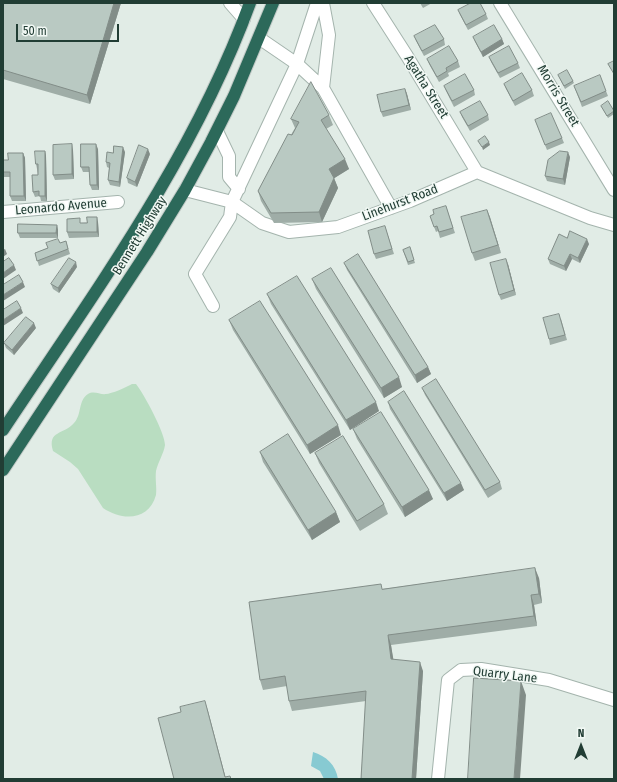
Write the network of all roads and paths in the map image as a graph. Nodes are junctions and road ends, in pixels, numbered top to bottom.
1 (230, 3) edge
2 (250, 3) edge
3 (273, 3) edge
4 (317, 3) edge
5 (322, 3) edge
6 (373, 3) edge
7 (500, 3) edge
8 (244, 19) junction
9 (259, 38) junction
10 (297, 64) junction
11 (323, 88) junction
12 (217, 130) junction
13 (477, 172) junction
14 (239, 189) junction
15 (185, 190) junction
16 (614, 190) edge
17 (118, 202) dead end
18 (232, 202) junction
19 (390, 208) junction
20 (3, 212) edge
21 (614, 225) edge
22 (213, 306) dead end
23 (3, 430) edge
24 (3, 470) edge
25 (614, 700) edge
26 (438, 779) edge

1 - 8 street
2 - 8 highway, Bennett Highway
3 - 9 highway, Bennett Highway
4 - 10 street
5 - 11 street
6 - 13 street, Agatha Street
7 - 16 street, Morris Street
8 - 23 highway, Bennett Highway
9 - 10 street
9 - 12 highway, Bennett Highway
10 - 11 street
10 - 14 street
11 - 19 street
12 - 14 street
12 - 15 highway, Bennett Highway
13 - 19 street, Linehurst Road
13 - 21 street
14 - 18 street
15 - 18 street, Linehurst Road
15 - 24 highway, Bennett Highway
17 - 20 street, Leonardo Avenue
18 - 19 street, Linehurst Road
18 - 22 street
25 - 26 street, Quarry Lane

